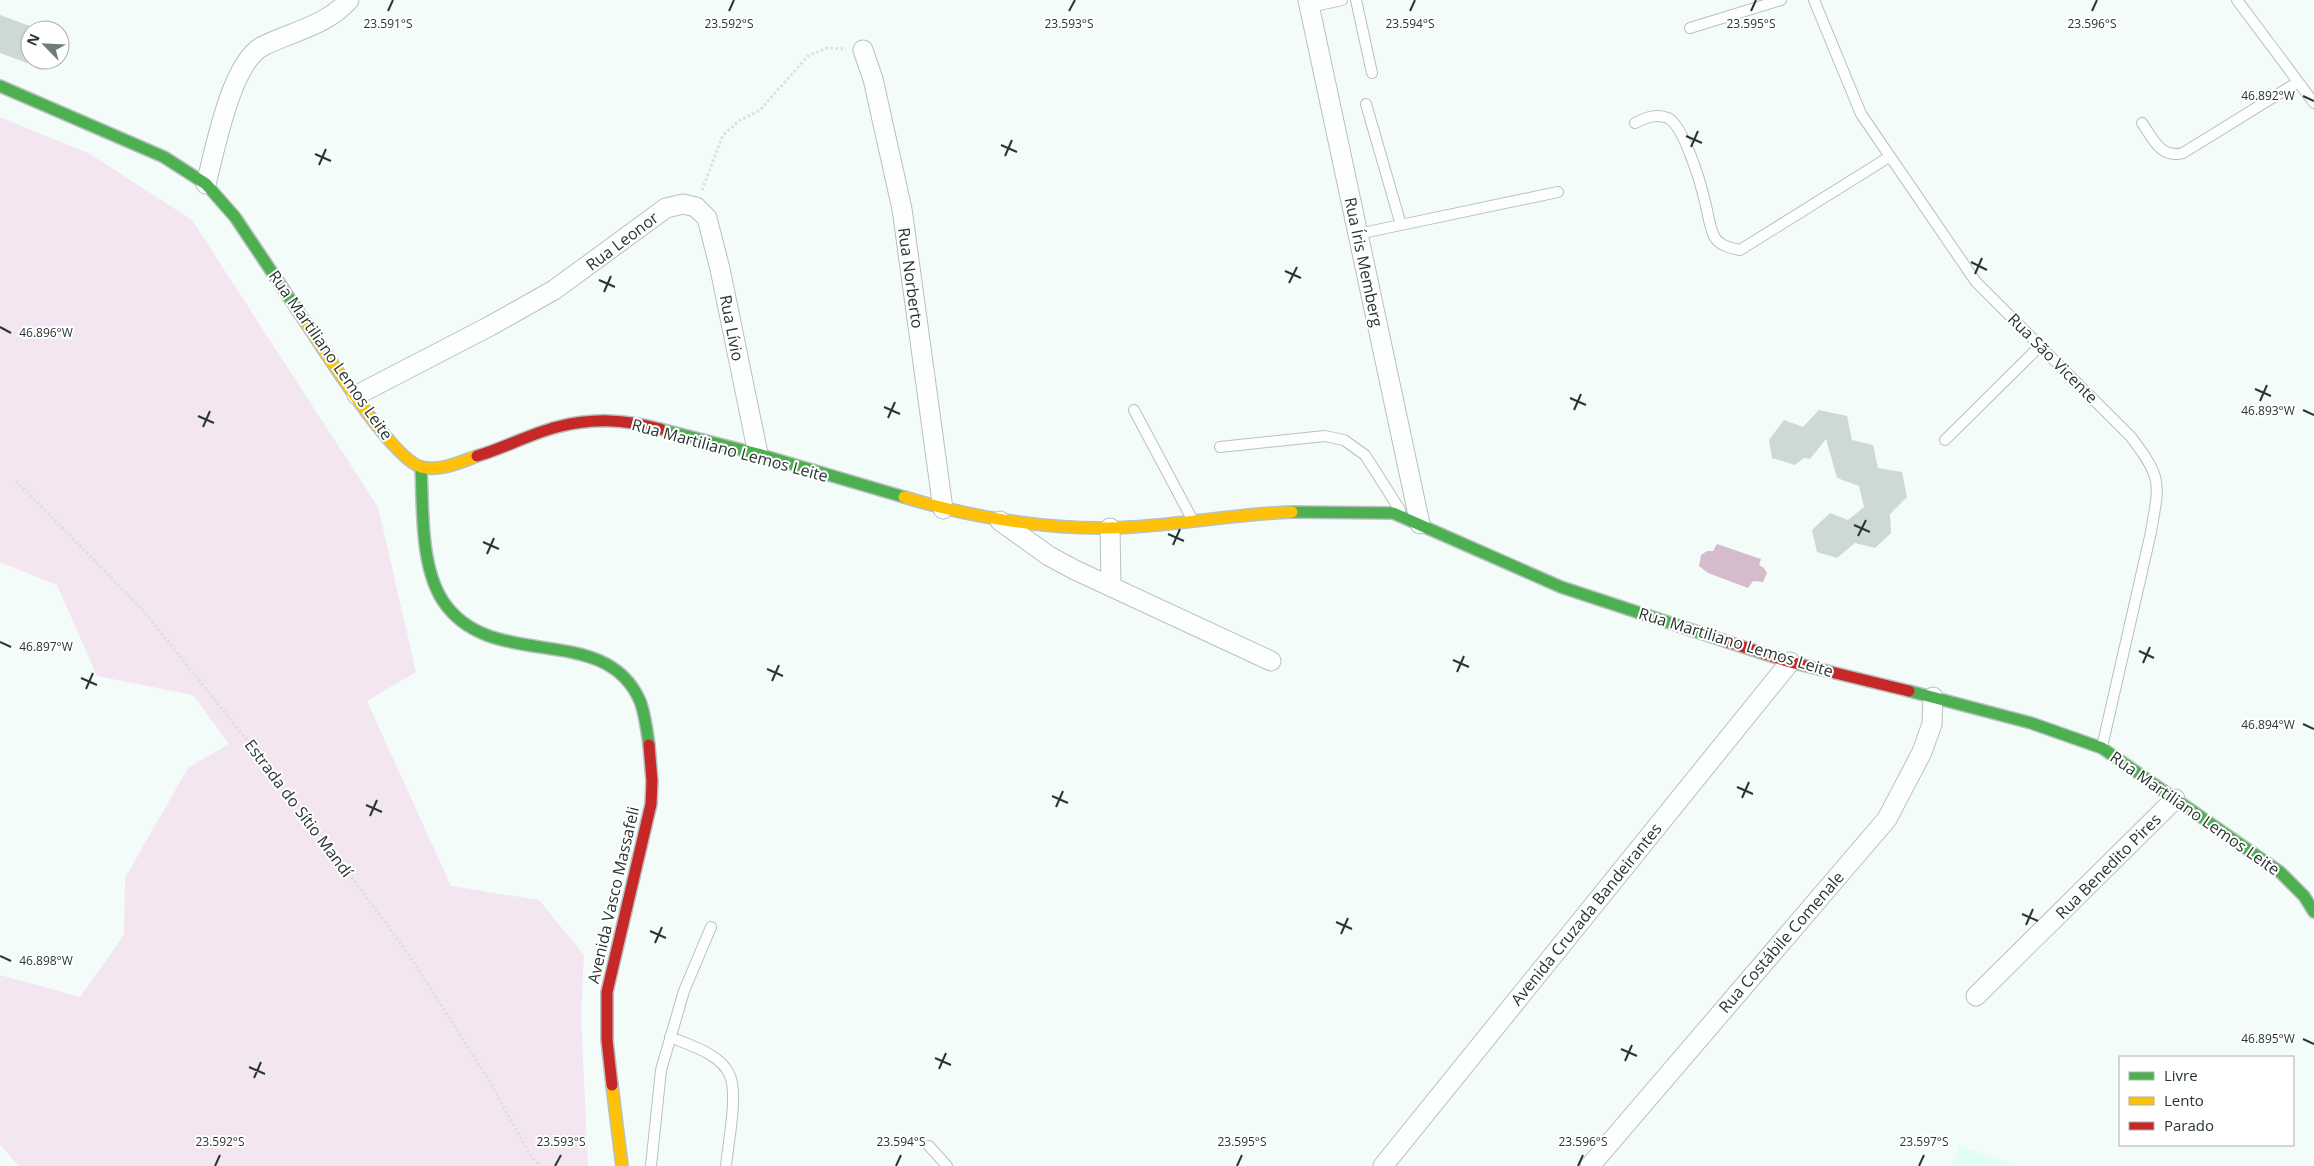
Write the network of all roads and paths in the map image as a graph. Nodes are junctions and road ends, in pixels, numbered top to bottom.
1 (349, 0) edge
2 (1342, 0) edge
3 (1356, 0) edge
4 (1781, 0) edge
5 (1814, 0) edge
6 (2237, 0) edge
7 (1309, 4) edge
8 (1690, 28) dead end
9 (863, 50) joint
10 (1372, 73) dead end
11 (2298, 82) junction
12 (0, 86) edge
13 (2314, 103) edge
14 (1366, 104) dead end
15 (1635, 123) dead end
16 (2142, 123) dead end
17 (1889, 157) junction
18 (206, 184) junction
19 (1558, 192) dead end
20 (696, 207) junction
21 (1401, 225) junction
22 (1358, 234) junction
23 (2040, 346) junction
24 (357, 394) junction
25 (1134, 410) dead end
26 (1945, 440) dead end
27 (1220, 448) dead end
28 (758, 454) junction
29 (421, 467) junction
30 (16, 481) dead end
31 (943, 509) junction
32 (996, 519) junction
33 (1413, 521) junction
34 (1194, 522) junction
35 (1110, 528) junction
36 (1111, 587) junction
37 (1271, 661) dead end
38 (1790, 662) junction
39 (1933, 697) junction
40 (2102, 748) junction
41 (2176, 799) junction
42 (2314, 912) edge
43 (711, 927) dead end
44 (1976, 996) dead end
45 (670, 1037) junction
46 (929, 1146) dead end
47 (540, 1166) edge
48 (622, 1166) edge
49 (651, 1166) edge
50 (726, 1166) edge
51 (948, 1166) edge
52 (1382, 1166) edge
53 (1590, 1166) edge

1 - 18 street
2 - 7 lane
3 - 10 lane
4 - 8 lane
5 - 17 lane, Rua São Vicente
6 - 11 lane
7 - 22 street, Rua Íris Memberg
9 - 20 path
9 - 31 street, Rua Norberto
11 - 13 lane
11 - 16 lane
12 - 18 street, Rua Martiliano Lemos Leite
14 - 21 lane
15 - 17 lane
17 - 23 lane, Rua São Vicente
18 - 24 street, Rua Martiliano Lemos Leite
19 - 21 lane
20 - 24 street, Rua Leonor
20 - 28 street, Rua Lívio
21 - 22 lane
22 - 33 street, Rua Íris Memberg
23 - 26 lane
23 - 40 lane, Rua São Vicente
24 - 29 street, Rua Martiliano Lemos Leite
25 - 34 lane
27 - 33 lane
28 - 29 street, Rua Martiliano Lemos Leite
28 - 31 street, Rua Martiliano Lemos Leite
29 - 48 street, Avenida Vasco Massafeli
30 - 47 path, Estrada do Sítio Mandí
31 - 32 street, Rua Martiliano Lemos Leite
32 - 35 street, Rua Martiliano Lemos Leite
32 - 36 street, Rua Martiliano Lemos Leite
33 - 34 street, Rua Martiliano Lemos Leite
33 - 38 street, Rua Martiliano Lemos Leite
34 - 35 street, Rua Martiliano Lemos Leite
35 - 36 street
36 - 37 street, Rua Martiliano Lemos Leite
38 - 39 street, Rua Martiliano Lemos Leite
38 - 52 street, Avenida Cruzada Bandeirantes
39 - 40 street, Rua Martiliano Lemos Leite
39 - 53 street, Rua Costábile Comenale
40 - 41 street, Rua Martiliano Lemos Leite
41 - 42 street, Rua Martiliano Lemos Leite
41 - 44 street, Rua Benedito Pires
43 - 45 lane
45 - 49 lane
45 - 50 lane
46 - 51 lane

